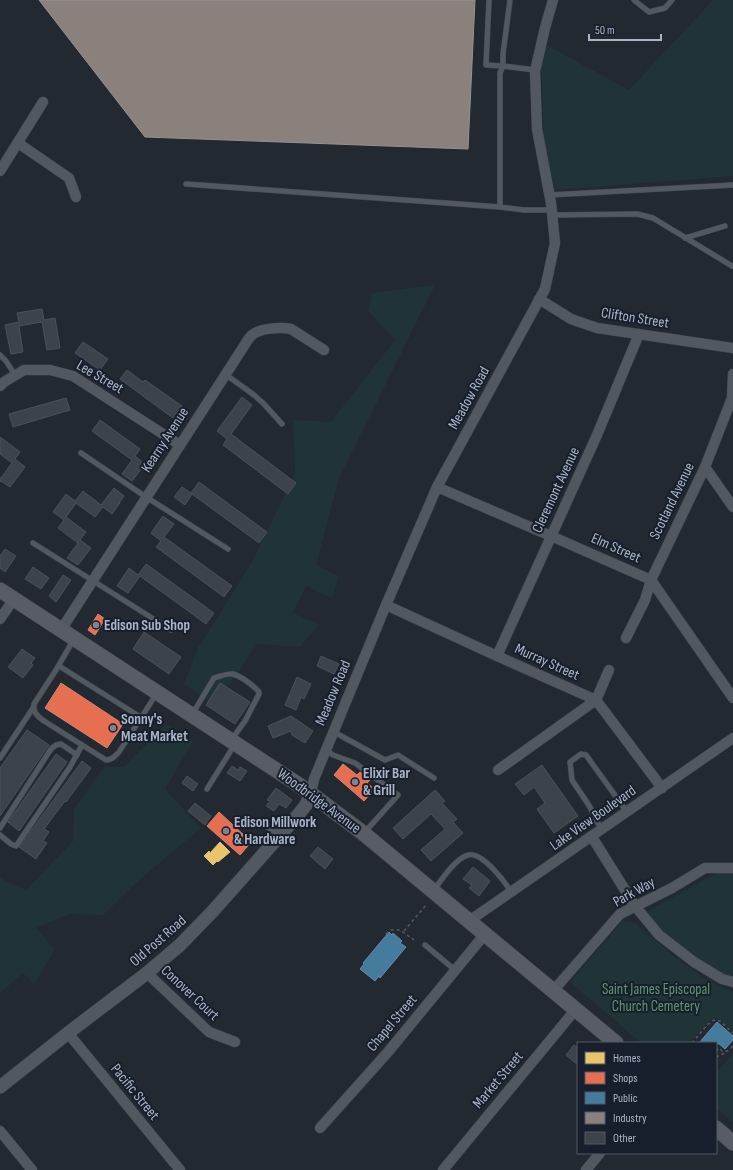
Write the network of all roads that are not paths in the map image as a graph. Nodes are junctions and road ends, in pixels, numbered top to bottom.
1 (489, 0) edge
2 (510, 0) edge
3 (553, 0) edge
4 (634, 0) edge
5 (672, 0) edge
6 (503, 66) junction
7 (535, 70) junction
8 (43, 102) dead end
9 (18, 143) junction
10 (0, 171) edge
11 (186, 184) dead end
12 (733, 185) edge
13 (549, 195) junction
14 (76, 197) dead end
15 (500, 207) junction
16 (552, 213) junction
17 (725, 226) dead end
18 (685, 238) junction
19 (732, 266) edge
20 (539, 299) junction
21 (639, 334) junction
22 (733, 348) edge
23 (324, 350) dead end
24 (0, 354) edge
25 (225, 374) junction
26 (733, 374) edge
27 (15, 375) junction
28 (0, 386) edge
29 (282, 424) dead end
30 (180, 445) junction
31 (81, 453) dead end
32 (705, 467) junction
33 (437, 487) junction
34 (146, 497) junction
35 (733, 507) edge
36 (551, 536) junction
37 (33, 543) dead end
38 (228, 549) dead end
39 (651, 580) junction
40 (92, 581) junction
41 (0, 590) edge
42 (14, 599) junction
43 (386, 605) junction
44 (0, 619) edge
45 (61, 630) junction
46 (171, 630) dead end
47 (74, 638) junction
48 (626, 638) dead end
49 (497, 656) junction
50 (59, 666) junction
51 (609, 670) dead end
52 (158, 693) junction
53 (733, 698) edge
54 (596, 700) junction
55 (33, 708) junction
56 (192, 715) junction
57 (142, 718) junction
58 (334, 732) junction
59 (733, 738) edge
60 (234, 742) junction
61 (82, 745) junction
62 (326, 750) junction
63 (77, 755) junction
64 (0, 758) edge
65 (498, 770) dead end
66 (434, 778) dead end
67 (662, 788) junction
68 (207, 789) dead end
69 (311, 793) junction
70 (627, 812) junction
71 (266, 826) dead end
72 (0, 828) edge
73 (602, 829) junction
74 (363, 833) junction
75 (0, 835) edge
76 (280, 835) junction
77 (592, 837) junction
78 (733, 868) edge
79 (511, 892) junction
80 (429, 898) junction
81 (635, 906) junction
82 (469, 921) junction
83 (485, 934) junction
84 (425, 945) dead end
85 (455, 970) junction
86 (147, 973) junction
87 (733, 982) edge
88 (554, 991) junction
89 (576, 1009) junction
90 (68, 1033) junction
91 (235, 1042) dead end
92 (615, 1042) edge
93 (0, 1087) edge
94 (320, 1128) dead end
95 (717, 1129) edge
96 (0, 1131) edge
97 (733, 1143) edge
98 (599, 1154) edge
99 (32, 1170) edge
100 (180, 1170) edge
101 (442, 1170) edge
102 (586, 1170) edge

1 - 6 lane
2 - 6 lane
3 - 7 street, Meadow Road
4 - 5 lane
6 - 7 lane
6 - 15 lane
7 - 13 street, Meadow Road
8 - 9 street
9 - 10 street
9 - 14 street
11 - 15 lane
12 - 13 lane
13 - 16 street, Meadow Road
15 - 16 lane
16 - 18 lane
16 - 20 street, Meadow Road
17 - 18 lane
18 - 19 lane
20 - 21 street, Clifton Street
20 - 33 street, Meadow Road
21 - 22 street, Clifton Street
21 - 36 street, Cleremont Avenue
23 - 25 street, Kearny Avenue
24 - 27 lane
25 - 29 lane
25 - 30 street, Kearny Avenue
26 - 32 street, Scotland Avenue
27 - 28 street, Lee Street
27 - 30 street, Lee Street
30 - 34 street, Kearny Avenue
31 - 34 lane
32 - 35 street
32 - 39 street, Scotland Avenue
33 - 36 street, Elm Street
33 - 43 street, Meadow Road
34 - 38 lane
34 - 40 street, Kearny Avenue
36 - 39 street, Elm Street
36 - 49 street, Cleremont Avenue
37 - 40 lane
39 - 48 street, Scotland Avenue
39 - 53 street, Elm Street
40 - 45 street, Kearny Avenue
40 - 46 lane
41 - 42 main road, Woodbridge Avenue
42 - 44 street
42 - 45 main road, Woodbridge Avenue
43 - 49 street, Murray Street
43 - 58 street, Meadow Road
45 - 47 main road, Woodbridge Avenue
47 - 50 lane
47 - 52 main road, Woodbridge Avenue
49 - 54 street, Murray Street
50 - 55 lane
50 - 57 lane
51 - 54 street
52 - 56 main road, Woodbridge Avenue
52 - 57 lane
54 - 65 street
54 - 67 street, Murray Street
55 - 61 lane
55 - 64 lane
56 - 60 main road, Woodbridge Avenue
56 - 60 lane
57 - 61 lane
58 - 62 street, Meadow Road
58 - 66 lane
59 - 67 street, Lake View Boulevard
60 - 68 lane
60 - 69 main road, Woodbridge Avenue
61 - 63 lane
62 - 69 street, Meadow Road
62 - 74 lane
63 - 72 lane
63 - 75 lane
67 - 70 street, Lake View Boulevard
69 - 74 main road, Woodbridge Avenue
69 - 76 street, Old Post Road
70 - 73 street, Lake View Boulevard
70 - 73 lane
71 - 76 lane
73 - 77 street, Lake View Boulevard
74 - 80 main road, Woodbridge Avenue
76 - 86 street, Old Post Road
77 - 79 street, Lake View Boulevard
77 - 81 street
78 - 81 street, Park Way
79 - 80 lane
79 - 82 street, Lake View Boulevard
80 - 82 main road, Woodbridge Avenue
81 - 87 street
81 - 88 street, Park Way
82 - 83 main road, Woodbridge Avenue
83 - 85 street, Chapel Street
83 - 88 main road, Woodbridge Avenue
84 - 85 lane
85 - 94 street, Chapel Street
86 - 90 street, Old Post Road
86 - 91 street, Conover Court
88 - 89 main road, Woodbridge Avenue
89 - 92 main road, Woodbridge Avenue
89 - 101 street, Market Street
90 - 93 street, Old Post Road
90 - 100 street, Pacific Street
95 - 97 main road
96 - 99 street
98 - 102 street

